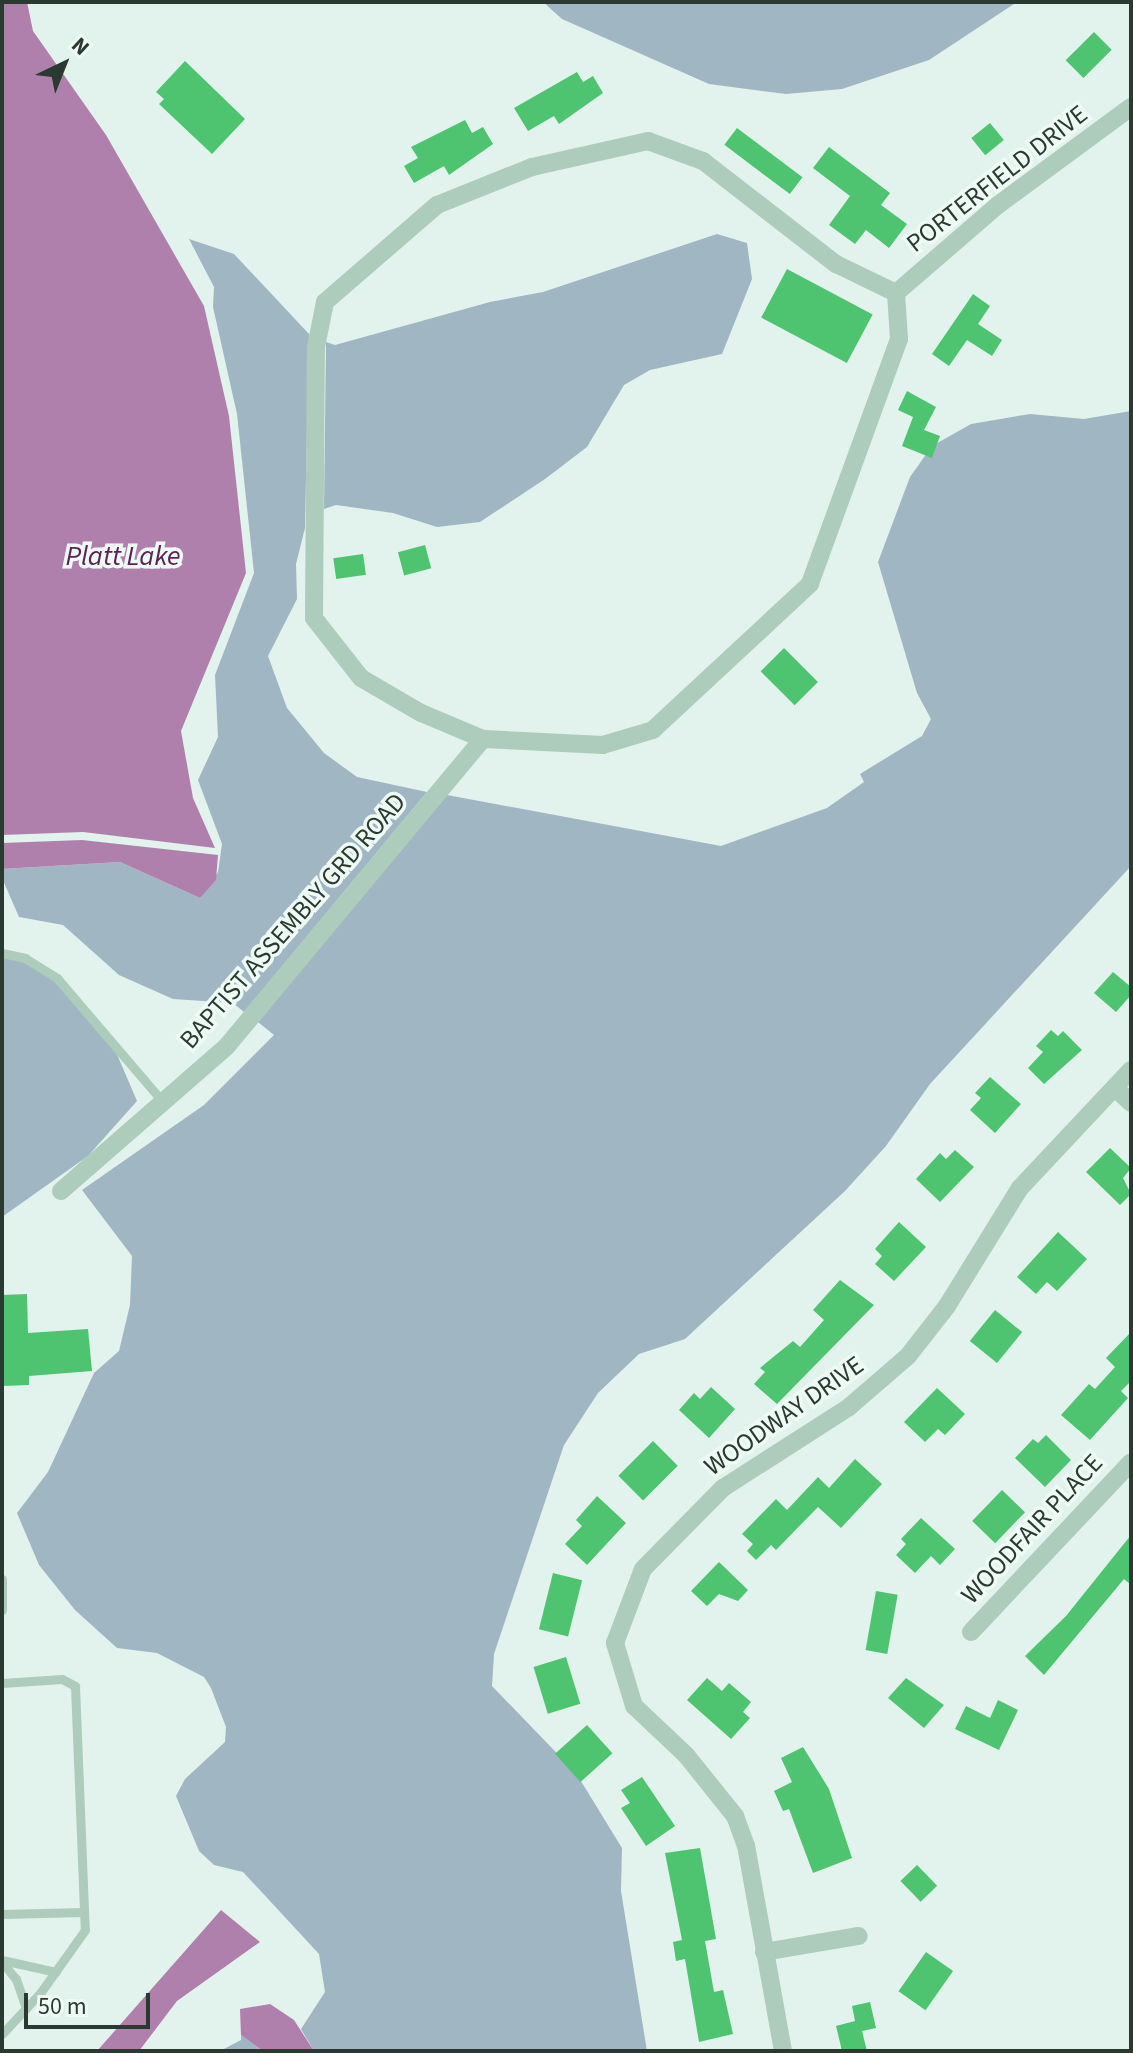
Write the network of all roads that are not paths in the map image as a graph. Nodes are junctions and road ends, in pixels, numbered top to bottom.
1 (1131, 107) edge
2 (896, 293) junction
3 (483, 739) junction
4 (2, 953) edge
5 (1131, 1070) edge
6 (1115, 1088) junction
7 (163, 1102) junction
8 (1131, 1103) edge
9 (61, 1191) dead end
10 (1131, 1462) edge
11 (2, 1579) edge
12 (2, 1610) edge
13 (971, 1632) dead end
14 (2, 1683) edge
15 (84, 1912) junction
16 (2, 1914) edge
17 (859, 1936) dead end
18 (764, 1952) junction
19 (2, 1961) edge
20 (56, 1972) junction
21 (26, 2008) junction
22 (2, 2034) edge
23 (783, 2051) edge

1 - 2 street, PORTERFIELD DRIVE
2 - 3 street
2 - 3 street
3 - 7 street, BAPTIST ASSEMBLY GRD ROAD
4 - 7 lane
5 - 6 street, WOODWAY DRIVE
6 - 8 street
6 - 18 street, WOODWAY DRIVE
7 - 9 street, BAPTIST ASSEMBLY GRD ROAD
10 - 13 street, WOODFAIR PLACE
11 - 12 lane
14 - 15 lane
15 - 16 lane
15 - 20 lane
17 - 18 street
18 - 23 street, WOODWAY DRIVE
19 - 20 lane
19 - 21 lane
20 - 21 lane
21 - 22 lane

